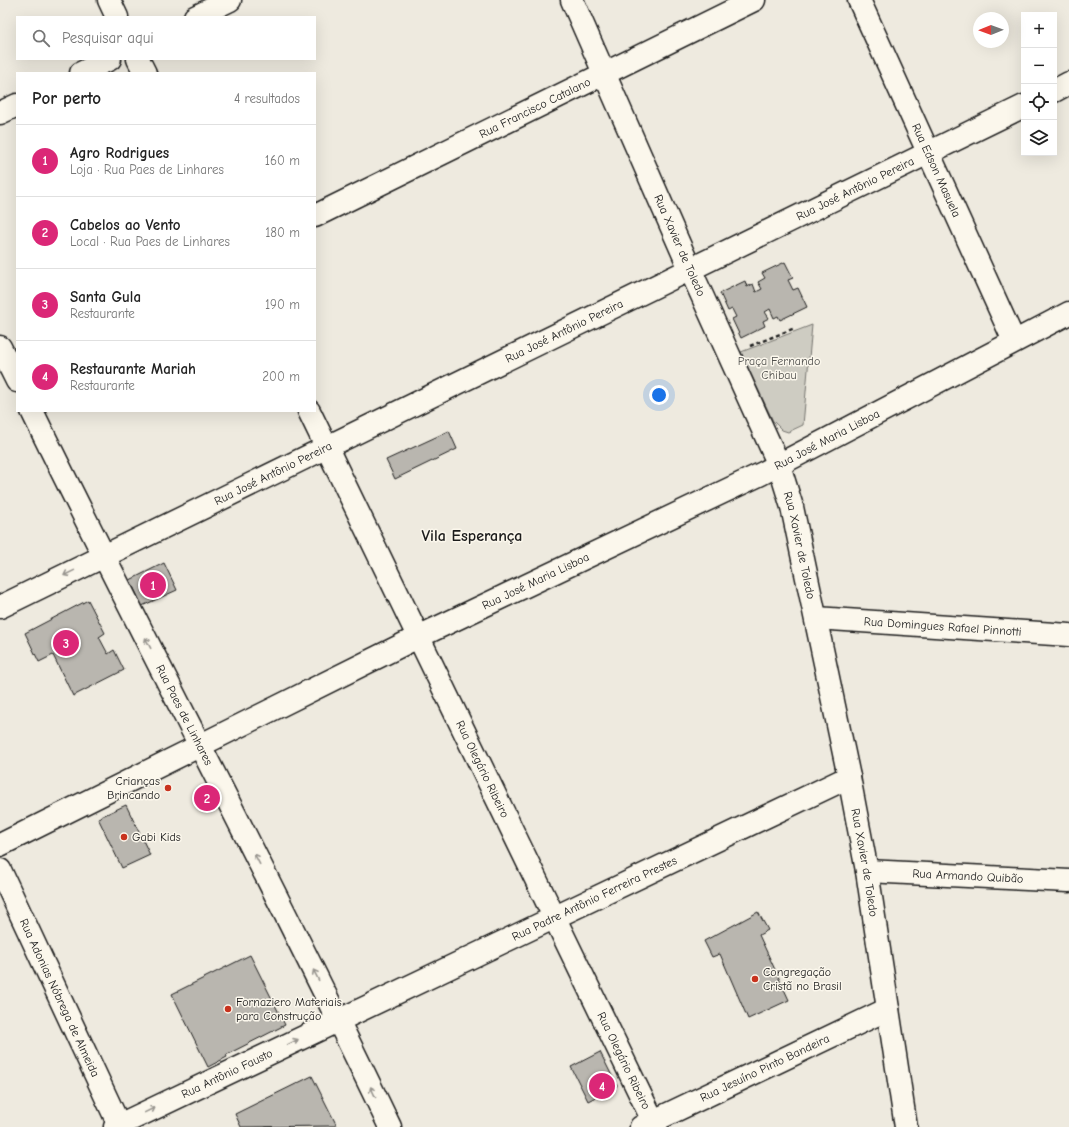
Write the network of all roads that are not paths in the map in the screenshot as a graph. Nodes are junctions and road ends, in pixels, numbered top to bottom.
1 (109, 0) edge
2 (230, 0) edge
3 (572, 0) edge
4 (754, 0) edge
5 (858, 0) edge
6 (117, 16) edge
7 (197, 16) edge
8 (108, 60) edge
9 (138, 60) edge
10 (83, 72) edge
11 (144, 72) edge
12 (604, 74) junction
13 (1069, 84) edge
14 (1057, 90) edge
15 (16, 105) edge
16 (1021, 107) edge
17 (0, 113) edge
18 (928, 152) junction
19 (316, 216) edge
20 (690, 269) junction
21 (1069, 313) edge
22 (1014, 342) junction
23 (0, 347) edge
24 (11, 371) edge
25 (32, 412) edge
26 (310, 412) edge
27 (327, 447) junction
28 (779, 465) junction
29 (104, 556) junction
30 (0, 607) edge
31 (816, 618) junction
32 (1069, 636) edge
33 (418, 637) junction
34 (199, 747) junction
35 (849, 777) junction
36 (0, 845) edge
37 (0, 870) edge
38 (867, 871) junction
39 (1069, 881) edge
40 (554, 916) junction
41 (888, 1009) junction
42 (339, 1020) junction
43 (650, 1125) edge
44 (117, 1126) edge
45 (390, 1127) edge
46 (906, 1127) edge

1 - 6 street
2 - 7 street
3 - 12 street, Rua Xavier de Toledo
4 - 12 street, Rua Francisco Catalano
5 - 18 street, Rua Edson Masuela
8 - 10 street
9 - 11 street
12 - 19 street, Rua Francisco Catalano
12 - 20 street, Rua Xavier de Toledo
13 - 14 street
15 - 17 street
16 - 18 street, Rua José Antônio Pereira
18 - 20 street, Rua José Antônio Pereira
18 - 22 street, Rua Edson Masuela
20 - 27 street, Rua José Antônio Pereira
20 - 28 street, Rua Xavier de Toledo
21 - 22 street, Rua José Maria Lisboa
22 - 28 street, Rua José Maria Lisboa
23 - 24 street
25 - 29 street, Rua Paes de Linhares
26 - 27 street, Rua Olegário Ribeiro
27 - 29 street, Rua José Antônio Pereira
27 - 33 street, Rua Olegário Ribeiro
28 - 31 street, Rua Xavier de Toledo
28 - 33 street, Rua José Maria Lisboa
29 -> 30 street, Rua José Antônio Pereira
34 -> 29 street, Rua Paes de Linhares
31 - 32 street, Rua Domingues Rafael Pinnotti
31 - 35 street, Rua Xavier de Toledo
33 - 34 street, Rua José Maria Lisboa
33 - 40 street, Rua Olegário Ribeiro
34 - 36 street, Rua José Maria Lisboa
42 -> 34 street, Rua Paes de Linhares
35 - 38 street, Rua Xavier de Toledo
35 - 40 street, Rua Padre Antônio Ferreira Prestes
37 - 44 street, Rua Adonias Nóbrega de Almeida
38 - 39 street, Rua Armando Quibão
38 - 41 street, Rua Xavier de Toledo
40 - 42 street, Rua Padre Antônio Ferreira Prestes
40 - 43 street, Rua Olegário Ribeiro
41 - 43 street, Rua Jesuíno Pinto Bandeira
41 - 46 street, Rua Xavier de Toledo
44 -> 42 street, Rua Antônio Fausto
45 -> 42 street, Rua Paes de Linhares

